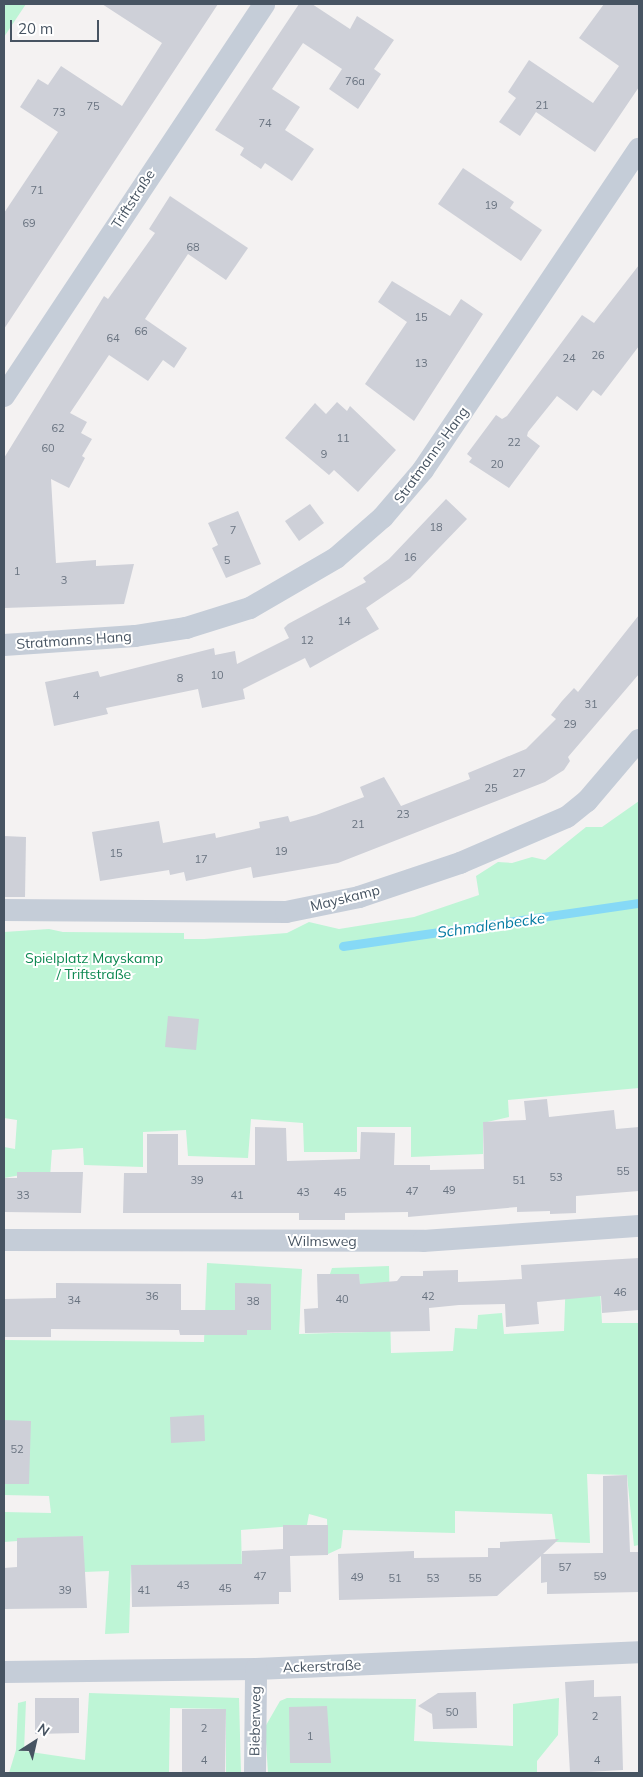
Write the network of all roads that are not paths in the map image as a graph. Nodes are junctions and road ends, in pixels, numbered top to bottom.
1 (264, 4) edge
2 (639, 150) edge
3 (4, 396) edge
4 (4, 645) edge
5 (639, 740) edge
6 (4, 910) edge
7 (639, 1226) edge
8 (4, 1240) edge
9 (639, 1652) edge
10 (256, 1669) junction
11 (4, 1672) edge
12 (255, 1773) edge

1 - 3 street, Triftstraße
2 - 4 street, Stratmanns Hang
5 - 6 street, Mayskamp
7 - 8 street, Wilmsweg
9 - 10 street, Ackerstraße
10 - 11 street, Ackerstraße
10 - 12 street, Bieberweg

